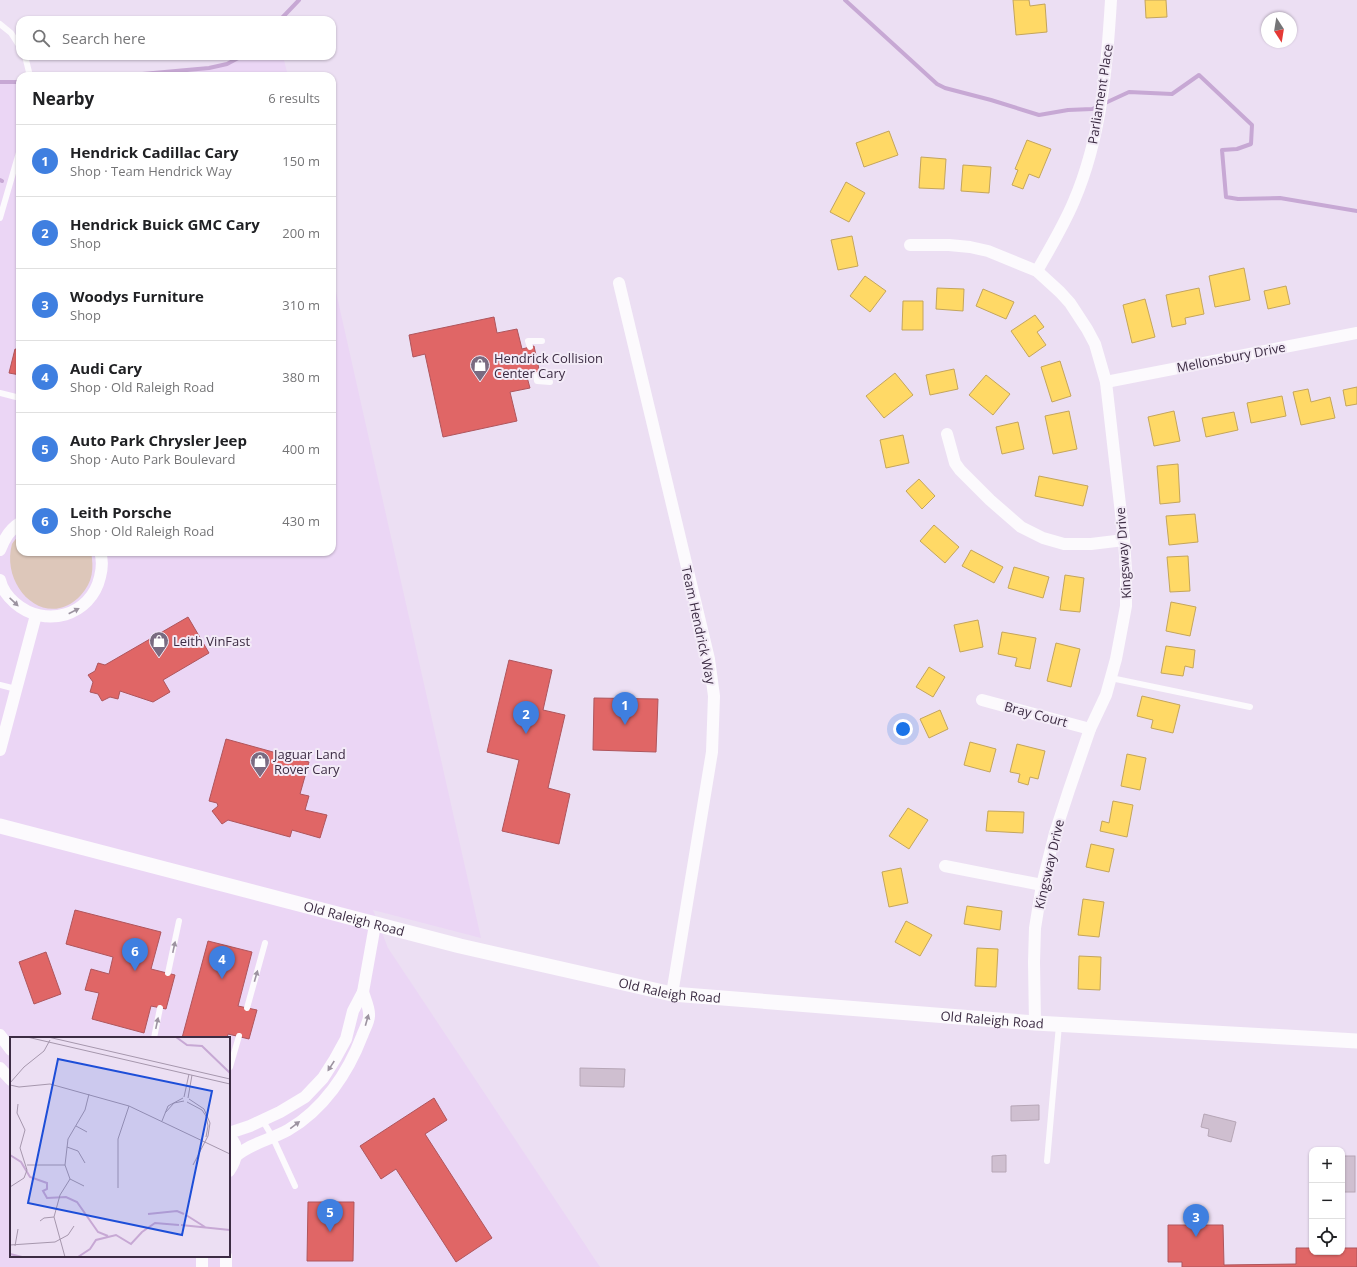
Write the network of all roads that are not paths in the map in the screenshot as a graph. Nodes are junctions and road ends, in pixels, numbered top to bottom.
1 (1111, 0) edge
2 (0, 24) edge
3 (16, 41) edge
4 (26, 60) edge
5 (29, 72) edge
6 (16, 163) edge
7 (0, 218) edge
8 (910, 245) dead end
9 (1037, 271) junction
10 (619, 283) dead end
11 (1357, 333) edge
12 (542, 341) dead end
13 (530, 348) dead end
14 (536, 375) dead end
15 (550, 382) dead end
16 (1106, 382) junction
17 (0, 393) edge
18 (16, 397) edge
19 (947, 434) dead end
20 (16, 525) edge
21 (1124, 540) junction
22 (0, 550) edge
23 (100, 556) edge
24 (0, 580) edge
25 (36, 615) junction
26 (1111, 678) junction
27 (0, 685) edge
28 (16, 689) junction
29 (982, 700) dead end
30 (1250, 707) dead end
31 (1090, 729) junction
32 (0, 750) edge
33 (0, 826) edge
34 (945, 866) dead end
35 (1042, 885) junction
36 (179, 921) dead end
37 (375, 924) junction
38 (265, 943) dead end
39 (168, 973) dead end
40 (363, 992) junction
41 (672, 994) junction
42 (160, 1008) dead end
43 (247, 1008) dead end
44 (1035, 1023) junction
45 (1059, 1024) junction
46 (0, 1035) edge
47 (239, 1036) dead end
48 (154, 1037) edge
49 (1357, 1041) edge
50 (10, 1049) edge
51 (0, 1068) edge
52 (230, 1068) edge
53 (10, 1079) edge
54 (263, 1121) junction
55 (230, 1133) edge
56 (230, 1137) edge
57 (273, 1138) junction
58 (236, 1156) junction
59 (1047, 1161) dead end
60 (230, 1170) edge
61 (296, 1186) dead end

1 - 9 street, Parliament Place
2 - 3 lane
4 - 5 lane
6 - 7 lane
8 - 9 street, Kingsway Drive
9 - 16 street, Kingsway Drive
10 - 41 street, Team Hendrick Way
11 - 16 street, Mellonsbury Drive
12 - 13 lane
14 - 15 lane
16 - 21 street, Kingsway Drive
17 - 18 lane
19 - 21 street
20 - 22 street
21 - 26 street, Kingsway Drive
25 -> 23 street
24 -> 25 street
25 - 28 street
26 - 30 lane
26 - 31 street, Kingsway Drive
27 - 28 lane
28 - 32 street
29 - 31 street, Bray Court
31 - 35 street, Kingsway Drive
33 - 37 street, Old Raleigh Road
34 - 35 street
35 - 44 street, Kingsway Drive
39 -> 36 lane
37 - 40 street
37 - 41 street, Old Raleigh Road
43 -> 38 lane
40 -> 54 street
57 -> 40 street
41 - 44 street, Old Raleigh Road
48 -> 42 lane
44 - 45 street, Old Raleigh Road
45 - 49 street, Old Raleigh Road
45 - 59 lane
46 - 50 street
47 - 52 lane
51 - 53 street
54 - 55 street
54 - 57 lane
56 - 58 street
57 - 58 street
57 - 61 lane
58 - 60 street

